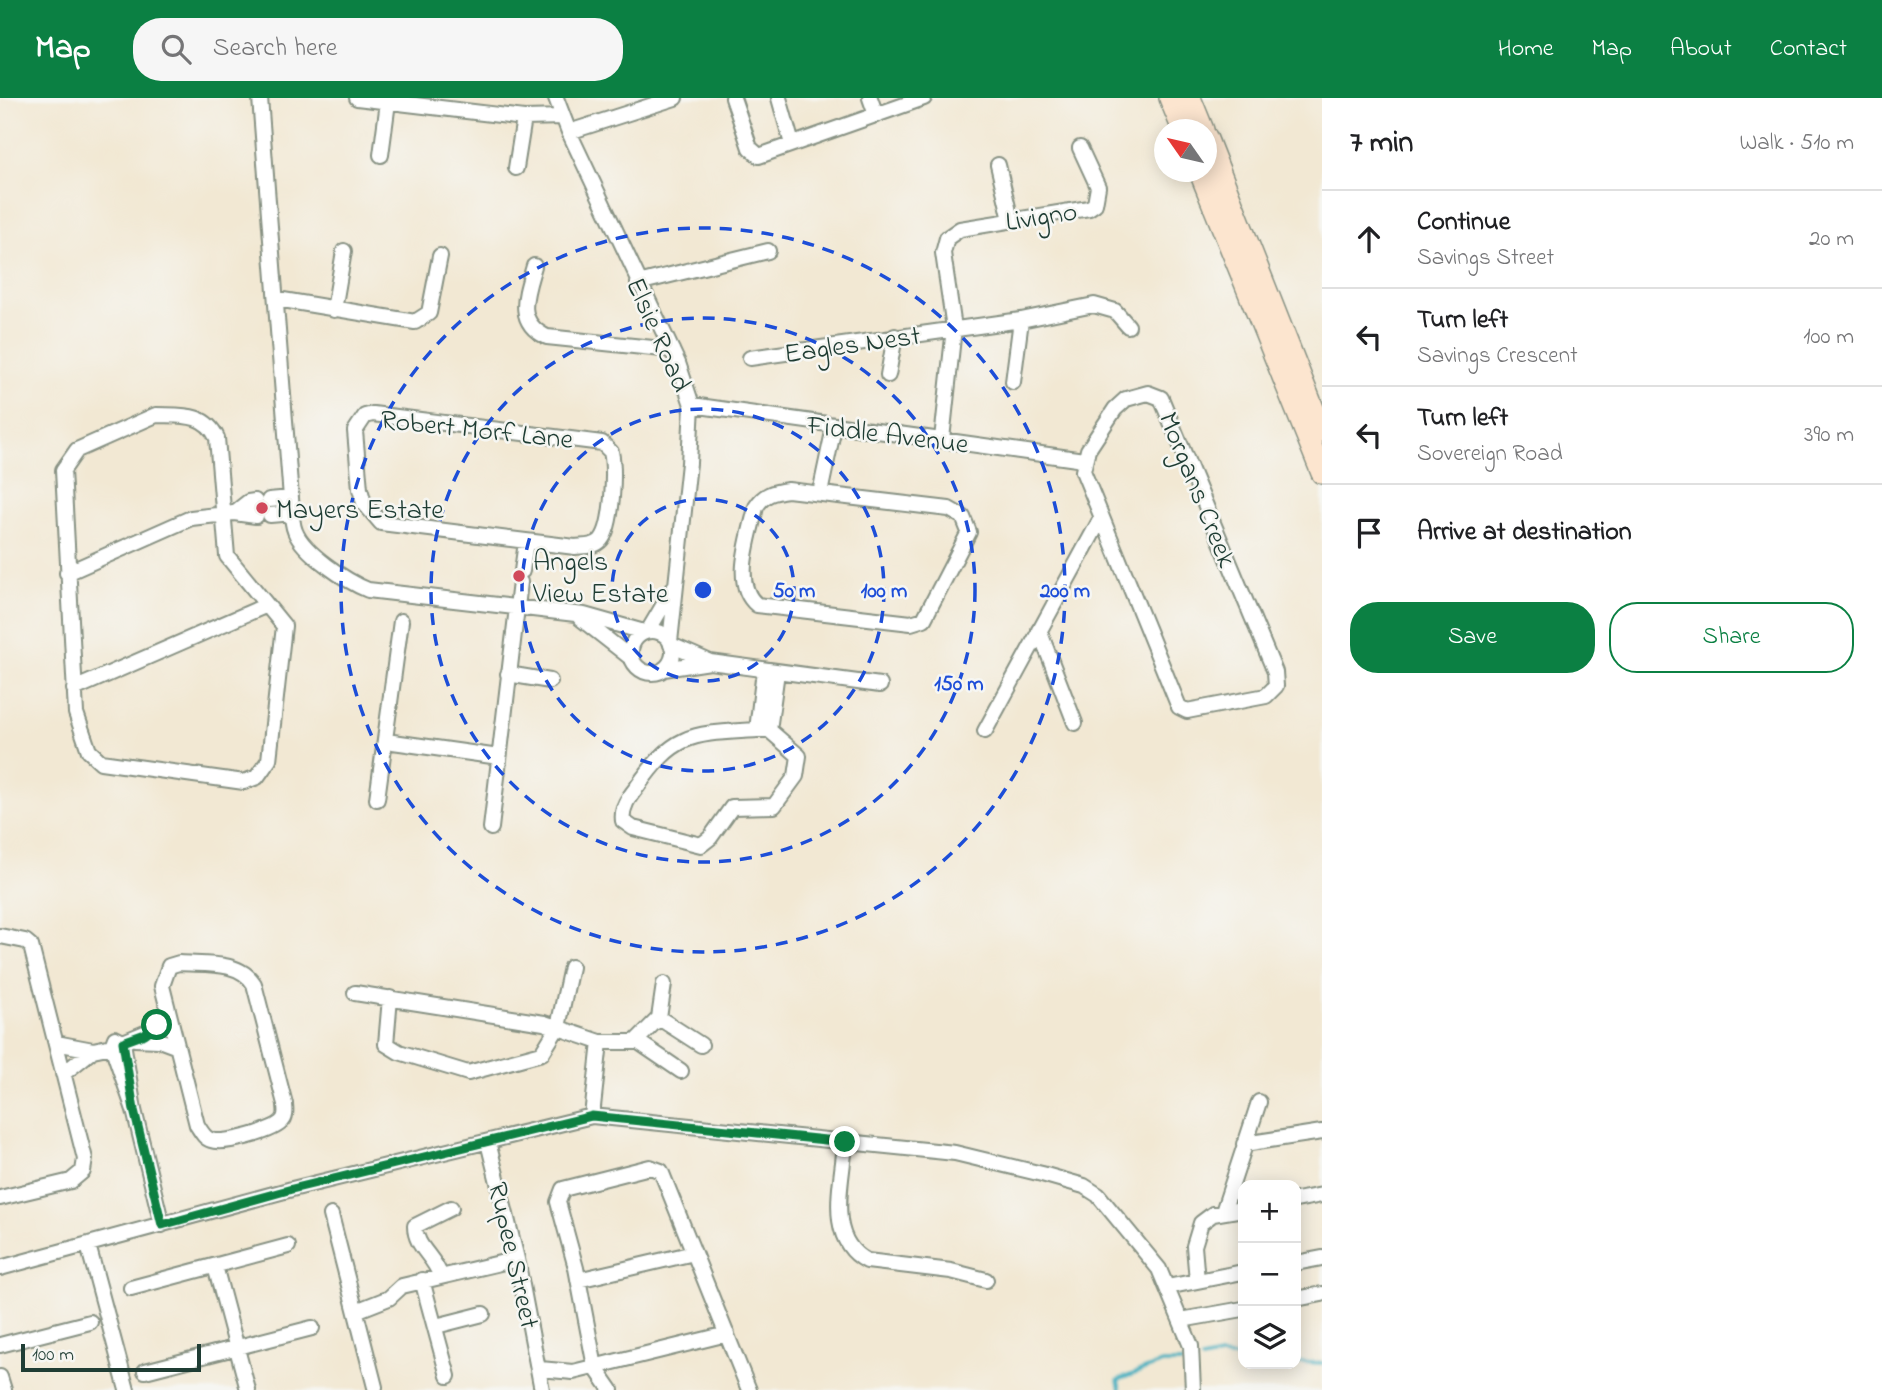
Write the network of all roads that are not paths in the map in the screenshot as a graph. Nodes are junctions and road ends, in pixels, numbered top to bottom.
1 (260, 98) edge
2 (357, 98) edge
3 (556, 98) edge
4 (675, 98) edge
5 (733, 98) edge
6 (779, 98) edge
7 (870, 98) edge
8 (924, 98) edge
9 (1170, 98) edge
10 (1190, 98) edge
11 (388, 102) junction
12 (427, 102) edge
13 (876, 115) junction
14 (563, 117) junction
15 (524, 118) junction
16 (1178, 119) edge
17 (1199, 119) edge
18 (569, 132) junction
19 (792, 144) junction
20 (1080, 148) dead end
21 (380, 155) dead end
22 (998, 165) dead end
23 (1217, 165) edge
24 (516, 168) dead end
25 (1204, 182) edge
26 (1011, 220) junction
27 (344, 251) dead end
28 (768, 251) dead end
29 (440, 256) dead end
30 (534, 265) dead end
31 (638, 283) junction
32 (277, 299) junction
33 (334, 310) junction
34 (1021, 320) junction
35 (1128, 326) dead end
36 (954, 328) junction
37 (895, 336) junction
38 (672, 350) junction
39 (750, 358) dead end
40 (888, 375) dead end
41 (1013, 382) dead end
42 (692, 405) junction
43 (834, 427) junction
44 (1322, 431) edge
45 (942, 439) junction
46 (1084, 460) junction
47 (1322, 473) edge
48 (820, 494) junction
49 (291, 498) junction
50 (262, 508) junction
51 (228, 513) junction
52 (293, 513) junction
53 (1100, 520) junction
54 (526, 542) junction
55 (67, 573) junction
56 (676, 585) junction
57 (267, 605) junction
58 (517, 610) junction
59 (576, 615) junction
60 (401, 621) dead end
61 (1039, 630) junction
62 (646, 632) junction
63 (671, 643) junction
64 (631, 658) junction
65 (710, 662) junction
66 (664, 669) junction
67 (770, 671) junction
68 (508, 674) junction
69 (550, 681) dead end
70 (880, 685) dead end
71 (74, 689) junction
72 (1075, 723) dead end
73 (763, 730) junction
74 (985, 731) dead end
75 (386, 741) junction
76 (499, 757) junction
77 (377, 799) dead end
78 (491, 828) dead end
79 (0, 936) edge
80 (571, 967) dead end
81 (664, 984) dead end
82 (355, 993) dead end
83 (390, 998) junction
84 (167, 1013) junction
85 (659, 1018) junction
86 (558, 1027) junction
87 (637, 1041) junction
88 (123, 1042) junction
89 (600, 1042) junction
90 (56, 1043) junction
91 (175, 1045) junction
92 (701, 1045) dead end
93 (93, 1050) junction
94 (681, 1071) dead end
95 (63, 1074) junction
96 (1259, 1102) dead end
97 (592, 1116) junction
98 (1322, 1132) edge
99 (488, 1142) junction
100 (845, 1142) junction
101 (1244, 1144) junction
102 (1322, 1195) edge
103 (0, 1198) edge
104 (1301, 1199) edge
105 (451, 1208) dead end
106 (1238, 1210) edge
107 (1223, 1212) junction
108 (331, 1215) dead end
109 (162, 1225) junction
110 (88, 1245) junction
111 (289, 1246) dead end
112 (694, 1253) junction
113 (1322, 1258) edge
114 (517, 1259) junction
115 (1301, 1262) edge
116 (215, 1266) junction
117 (0, 1268) edge
118 (1238, 1273) edge
119 (440, 1275) junction
120 (422, 1280) junction
121 (578, 1280) junction
122 (986, 1280) dead end
123 (1197, 1281) junction
124 (1167, 1287) junction
125 (131, 1288) dead end
126 (1322, 1294) edge
127 (1301, 1297) edge
128 (1238, 1309) edge
129 (356, 1311) junction
130 (483, 1314) dead end
131 (1181, 1320) junction
132 (90, 1322) dead end
133 (436, 1326) junction
134 (312, 1328) dead end
135 (727, 1334) junction
136 (0, 1345) edge
137 (237, 1348) junction
138 (595, 1367) junction
139 (540, 1369) junction
140 (145, 1371) dead end
141 (448, 1376) dead end
142 (0, 1377) edge
143 (375, 1387) dead end
144 (4, 1390) edge
145 (127, 1390) edge
146 (248, 1390) edge
147 (542, 1390) edge
148 (611, 1390) edge
149 (749, 1390) edge
150 (1193, 1390) edge

1 - 32 street
2 - 11 street
3 - 14 street, Elsie Road
4 - 18 street
5 - 19 street
6 - 19 street
7 - 13 street
8 - 13 street
9 - 16 main road
10 - 17 main road
11 - 12 street
11 - 21 street
12 - 15 street
13 - 19 street
14 - 15 street
14 - 18 street, Elsie Road
15 - 24 street
18 - 31 street, Elsie Road
20 - 26 street, Livigno
22 - 26 street
23 - 44 main road
25 - 47 main road
26 - 36 street, Livigno
27 - 33 street
28 - 31 street
29 - 33 street
30 - 38 street
31 - 38 street, Elsie Road
32 - 33 street
32 - 49 street
34 - 35 street, Eagles Nest
34 - 36 street, Eagles Nest
34 - 41 street
36 - 37 street, Eagles Nest
36 - 45 street
37 - 39 street, Eagles Nest
37 - 40 street
38 - 42 street, Elsie Road
42 - 43 street, Fiddle Avenue
42 - 56 street, Elsie Road
43 - 45 street, Fiddle Avenue
43 - 48 street
45 - 46 street, Fiddle Avenue
46 - 53 street
46 - 53 street, Morgans Creek
48 - 48 street
49 - 50 street
49 - 52 street
50 - 51 street
50 - 52 street
51 - 55 street
51 - 55 street
51 - 57 street
52 - 58 street
53 - 61 street
54 - 54 street, Robert Morf Lane
54 - 58 street
55 - 71 street
56 - 62 street, Elsie Road
56 - 63 street, Elsie Road
57 - 71 street
57 - 71 street
58 - 59 street
58 - 68 street
59 - 62 street
59 - 64 street
60 - 75 street
61 - 72 street
61 - 74 street
62 - 63 street
62 - 64 street
63 - 65 street
63 - 66 street
64 - 66 street
65 - 66 street
65 - 67 street
67 - 70 street
67 - 73 street
68 - 69 street
68 - 76 street
73 - 73 street
75 - 76 street
75 - 77 street
76 - 78 street
79 - 90 street
80 - 86 street
81 - 85 street
82 - 83 street
83 - 86 street
83 - 86 street
84 - 88 street
84 - 91 street
84 - 91 street
85 - 87 street
85 - 92 street
86 - 89 street
87 - 89 street
87 - 94 street
88 - 91 street
88 - 93 street
88 - 109 street
89 - 97 street
90 - 93 street
90 - 95 street
93 - 95 street
95 - 103 street
96 - 101 street
97 - 99 street
97 - 100 street
98 - 101 street
99 - 109 street
99 - 114 street, Rupee Street
100 - 122 street
100 - 124 street
101 - 107 street
102 - 104 street
105 - 119 street
106 - 107 street
107 - 123 street
108 - 129 street
109 - 110 street
110 - 117 street
110 - 145 street
111 - 116 street
112 - 121 street
112 - 121 street
112 - 135 street
113 - 115 street
114 - 119 street
114 - 139 street, Rupee Street
116 - 125 street
116 - 137 street
118 - 123 street
119 - 120 street
120 - 129 street
120 - 133 street
121 - 138 street
123 - 124 street
124 - 131 street
126 - 127 street
128 - 131 street
129 - 143 street
130 - 133 street
131 - 150 street
132 - 136 street
133 - 141 street
134 - 137 street
135 - 138 street
135 - 149 street
137 - 140 street
137 - 146 street
138 - 139 street
138 - 148 street
139 - 147 street, Rupee Street
142 - 144 street

